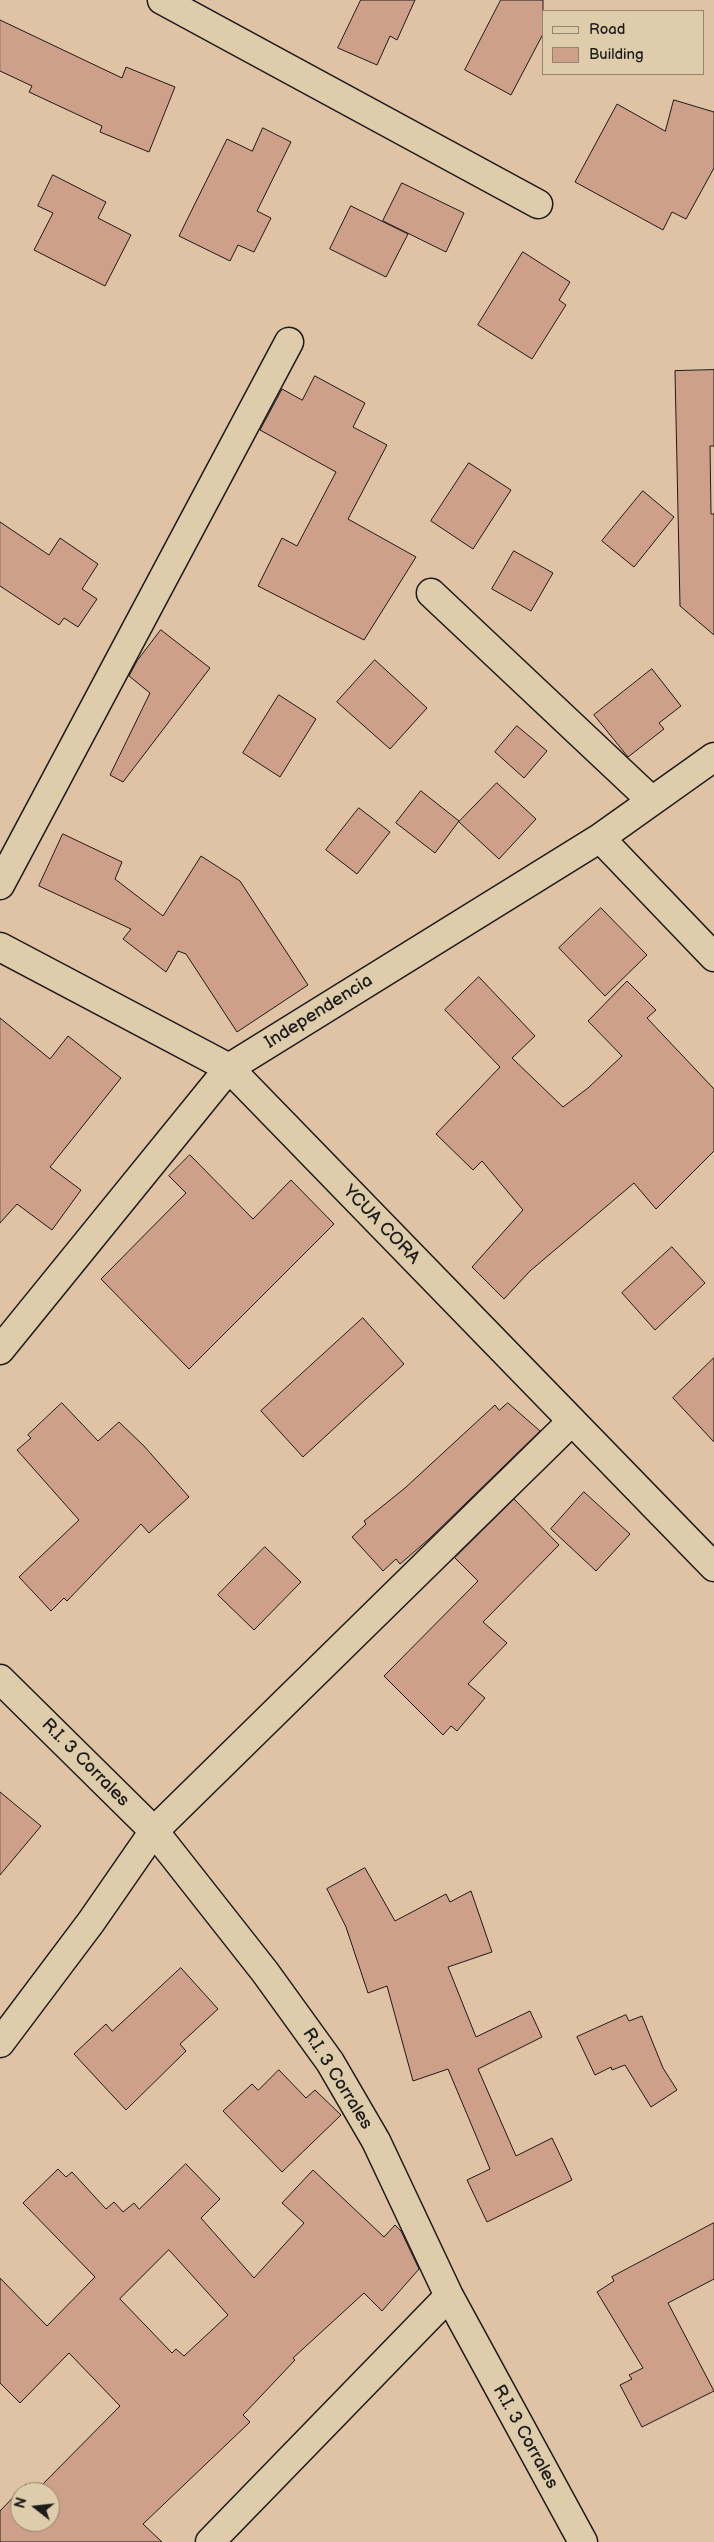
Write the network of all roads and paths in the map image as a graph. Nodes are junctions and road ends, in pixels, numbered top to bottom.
1 (162, 0) edge
2 (538, 204) dead end
3 (289, 342) dead end
4 (431, 593) dead end
5 (714, 757) edge
6 (652, 801) junction
7 (600, 838) junction
8 (0, 885) edge
9 (0, 947) edge
10 (714, 957) edge
11 (229, 1068) junction
12 (0, 1350) edge
13 (571, 1422) junction
14 (714, 1567) edge
15 (0, 1679) edge
16 (154, 1831) junction
17 (0, 2043) edge
18 (449, 2296) junction
19 (210, 2542) edge
20 (582, 2542) edge

1 - 2 street
3 - 8 street
4 - 6 street
5 - 6 street, Independencia
6 - 7 street, Independencia
7 - 10 street
7 - 11 street, Independencia
9 - 11 street, YCUA CORA
11 - 12 street, Independencia
11 - 13 street, YCUA CORA
13 - 14 street, YCUA CORA
13 - 16 street
15 - 16 street, R.I. 3 Corrales
16 - 17 street
16 - 18 street, R.I. 3 Corrales
18 - 19 street
18 - 20 street, R.I. 3 Corrales

